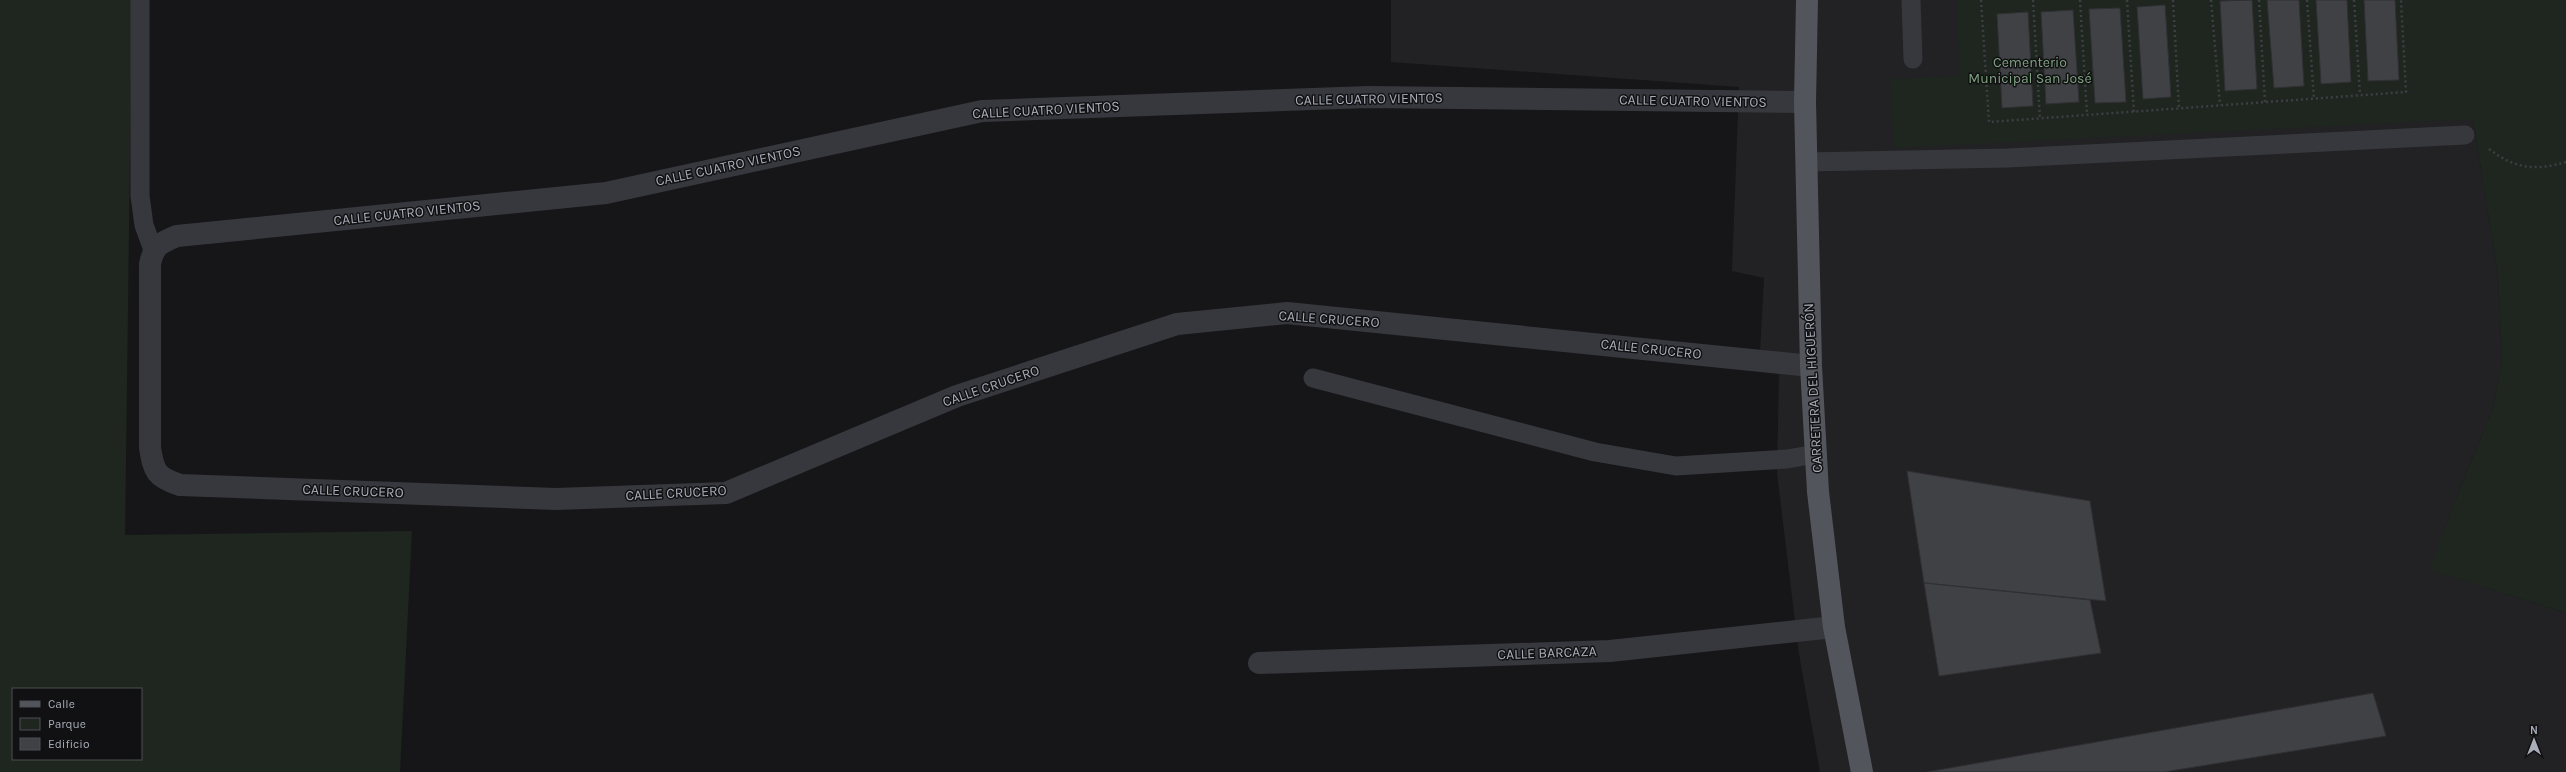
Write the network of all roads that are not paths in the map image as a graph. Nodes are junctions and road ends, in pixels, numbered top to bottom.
1 (140, 0) edge
2 (1807, 0) edge
3 (1912, 0) edge
4 (1913, 59) dead end
5 (1805, 102) junction
6 (2465, 135) road end
7 (1806, 162) junction
8 (153, 250) junction
9 (1811, 366) junction
10 (1313, 378) dead end
11 (1816, 454) junction
12 (1834, 626) junction
13 (1259, 663) dead end
14 (1862, 772) edge

1 - 8 lane
2 - 5 main road, CARRETERA DEL HIGUERÓN
3 - 4 lane
5 - 7 main road, CARRETERA DEL HIGUERÓN
5 - 8 street, CALLE CUATRO VIENTOS
6 - 7 lane
7 - 9 main road, CARRETERA DEL HIGUERÓN
8 - 9 street, CALLE CRUCERO
9 - 11 main road, CARRETERA DEL HIGUERÓN
10 - 11 lane
11 - 12 main road, CARRETERA DEL HIGUERÓN
12 - 13 street, CALLE BARCAZA
12 - 14 main road, CARRETERA DEL HIGUERÓN

